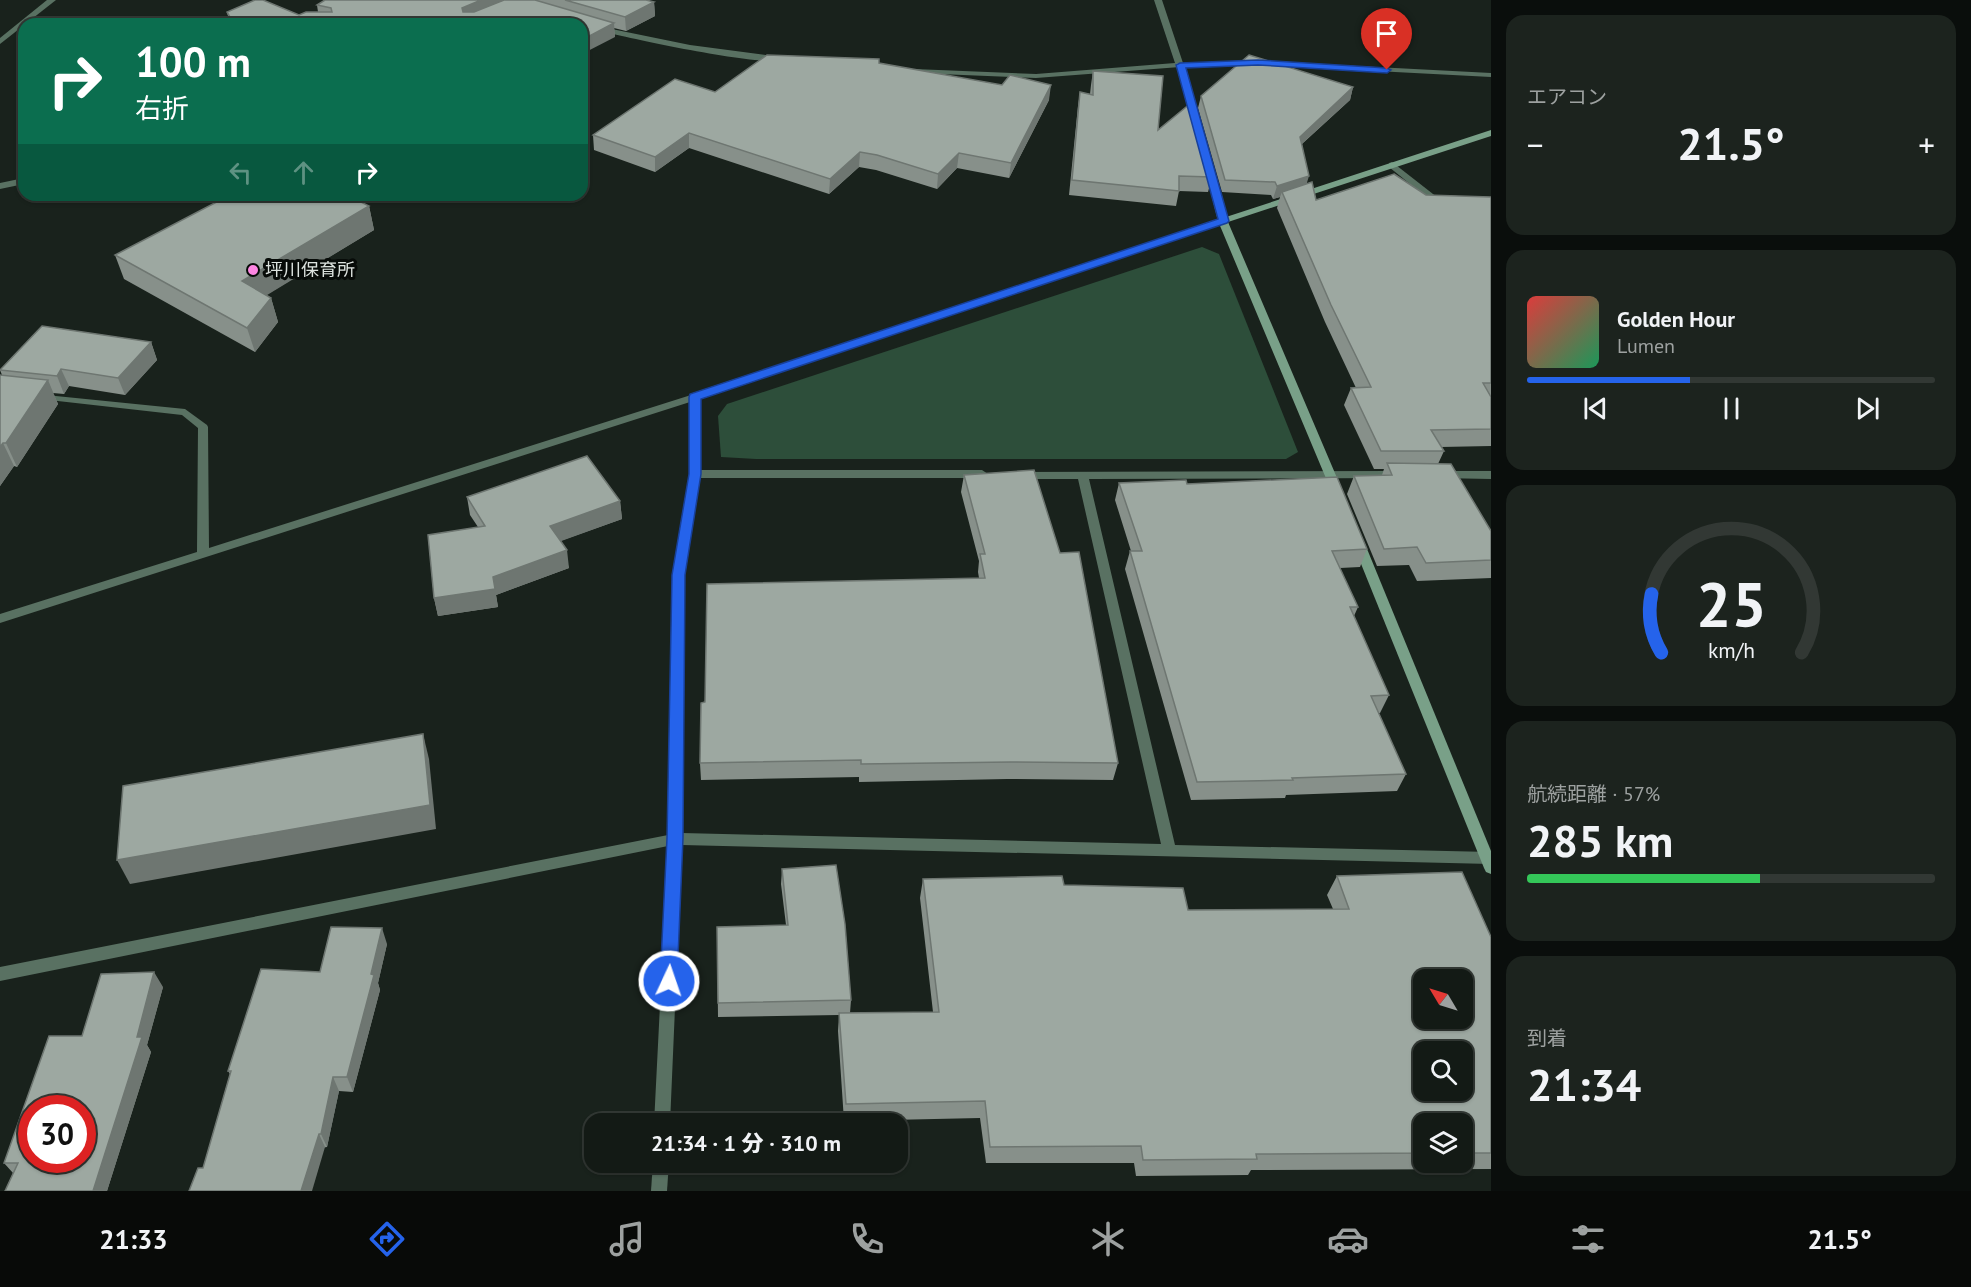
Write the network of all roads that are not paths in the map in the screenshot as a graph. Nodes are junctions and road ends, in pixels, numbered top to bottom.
1 (52, 0) edge
2 (1158, 0) edge
3 (30, 18) edge
4 (592, 26) edge
5 (18, 27) edge
6 (0, 42) edge
7 (793, 60) edge
8 (1180, 65) junction
9 (909, 70) edge
10 (1491, 75) edge
11 (1199, 132) edge
12 (1491, 133) edge
13 (1205, 154) edge
14 (1392, 165) junction
15 (18, 182) edge
16 (0, 186) edge
17 (1448, 204) edge
18 (1223, 221) junction
19 (23, 394) edge
20 (695, 397) junction
21 (695, 474) junction
22 (989, 474) edge
23 (1012, 474) edge
24 (1083, 475) junction
25 (1331, 475) junction
26 (1411, 475) edge
27 (1434, 475) edge
28 (1491, 475) edge
29 (1344, 508) edge
30 (1353, 530) edge
31 (203, 554) junction
32 (0, 619) edge
33 (675, 838) junction
34 (1169, 850) junction
35 (1490, 861) edge
36 (0, 974) edge
37 (662, 1113) edge
38 (660, 1173) edge
39 (659, 1191) edge

1 - 3 street
2 - 8 street
4 - 7 street
5 - 6 street
8 - 9 street
8 - 10 street
8 - 11 street
12 - 14 street
13 - 18 street
14 - 17 street
14 - 18 street
15 - 16 street
18 - 20 street
18 - 25 street
19 - 31 street
20 - 21 street
20 - 31 street
21 - 22 street
21 - 33 street
23 - 24 street
24 - 25 street
24 - 34 street
25 - 26 street
25 - 29 street
27 - 28 street
30 - 35 street
31 - 32 street
33 - 34 street
33 - 36 street
33 - 37 street
34 - 35 street
38 - 39 street

